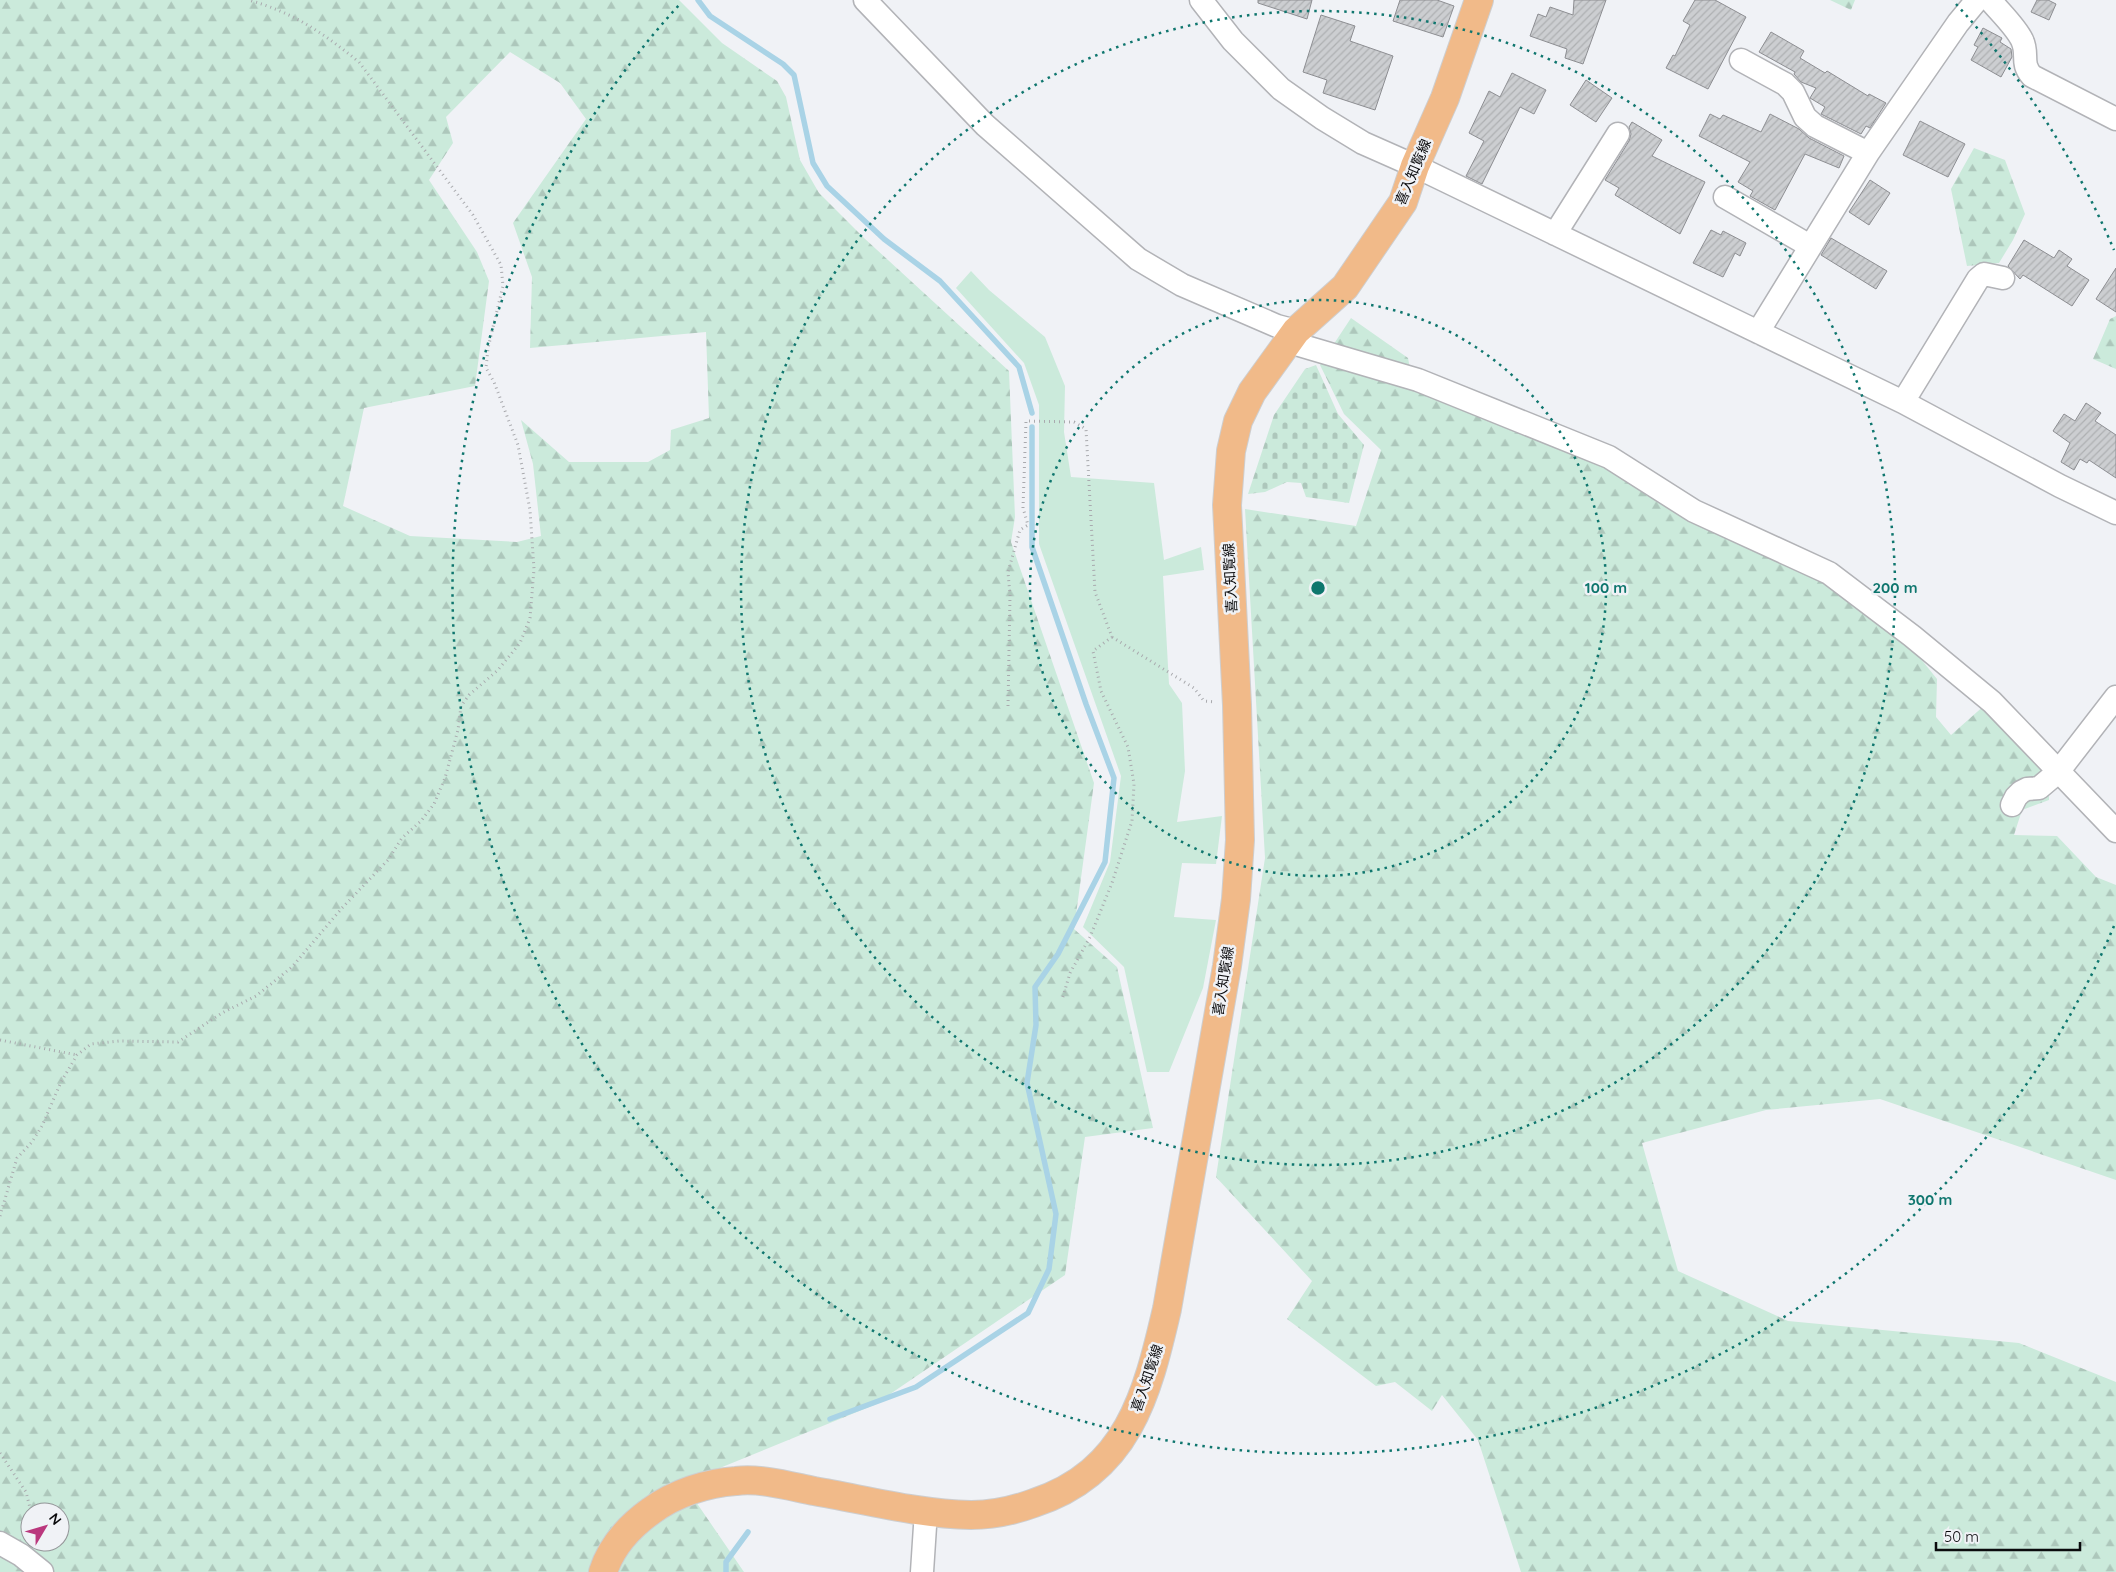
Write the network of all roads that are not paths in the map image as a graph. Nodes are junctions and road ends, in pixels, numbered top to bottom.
1 (865, 0) edge
2 (1201, 0) edge
3 (1479, 0) edge
4 (1977, 0) edge
5 (1990, 0) edge
6 (1741, 60) dead end
7 (2116, 119) edge
8 (1618, 134) dead end
9 (1868, 153) junction
10 (1415, 166) junction
11 (1725, 197) dead end
12 (1556, 234) junction
13 (1810, 246) junction
14 (2003, 278) dead end
15 (1758, 332) junction
16 (1292, 337) junction
17 (1903, 402) junction
18 (2116, 513) edge
19 (2116, 696) edge
20 (2058, 772) junction
21 (2012, 805) dead end
22 (2116, 831) edge
23 (926, 1511) junction
24 (0, 1543) edge
25 (42, 1572) edge
26 (603, 1572) edge
27 (922, 1572) edge

1 - 16 street
2 - 10 street
3 - 10 main road, 喜入知覧線
4 - 9 street
5 - 7 street
6 - 9 street
8 - 12 street
9 - 13 street
10 - 12 street
10 - 16 main road, 喜入知覧線
11 - 13 street
12 - 15 street
13 - 15 street
14 - 17 street
15 - 17 street
16 - 20 street
16 - 23 main road, 喜入知覧線
17 - 18 street
19 - 20 street
20 - 21 street
20 - 22 street
23 - 26 main road, 喜入知覧線
23 - 27 street
24 - 25 street

